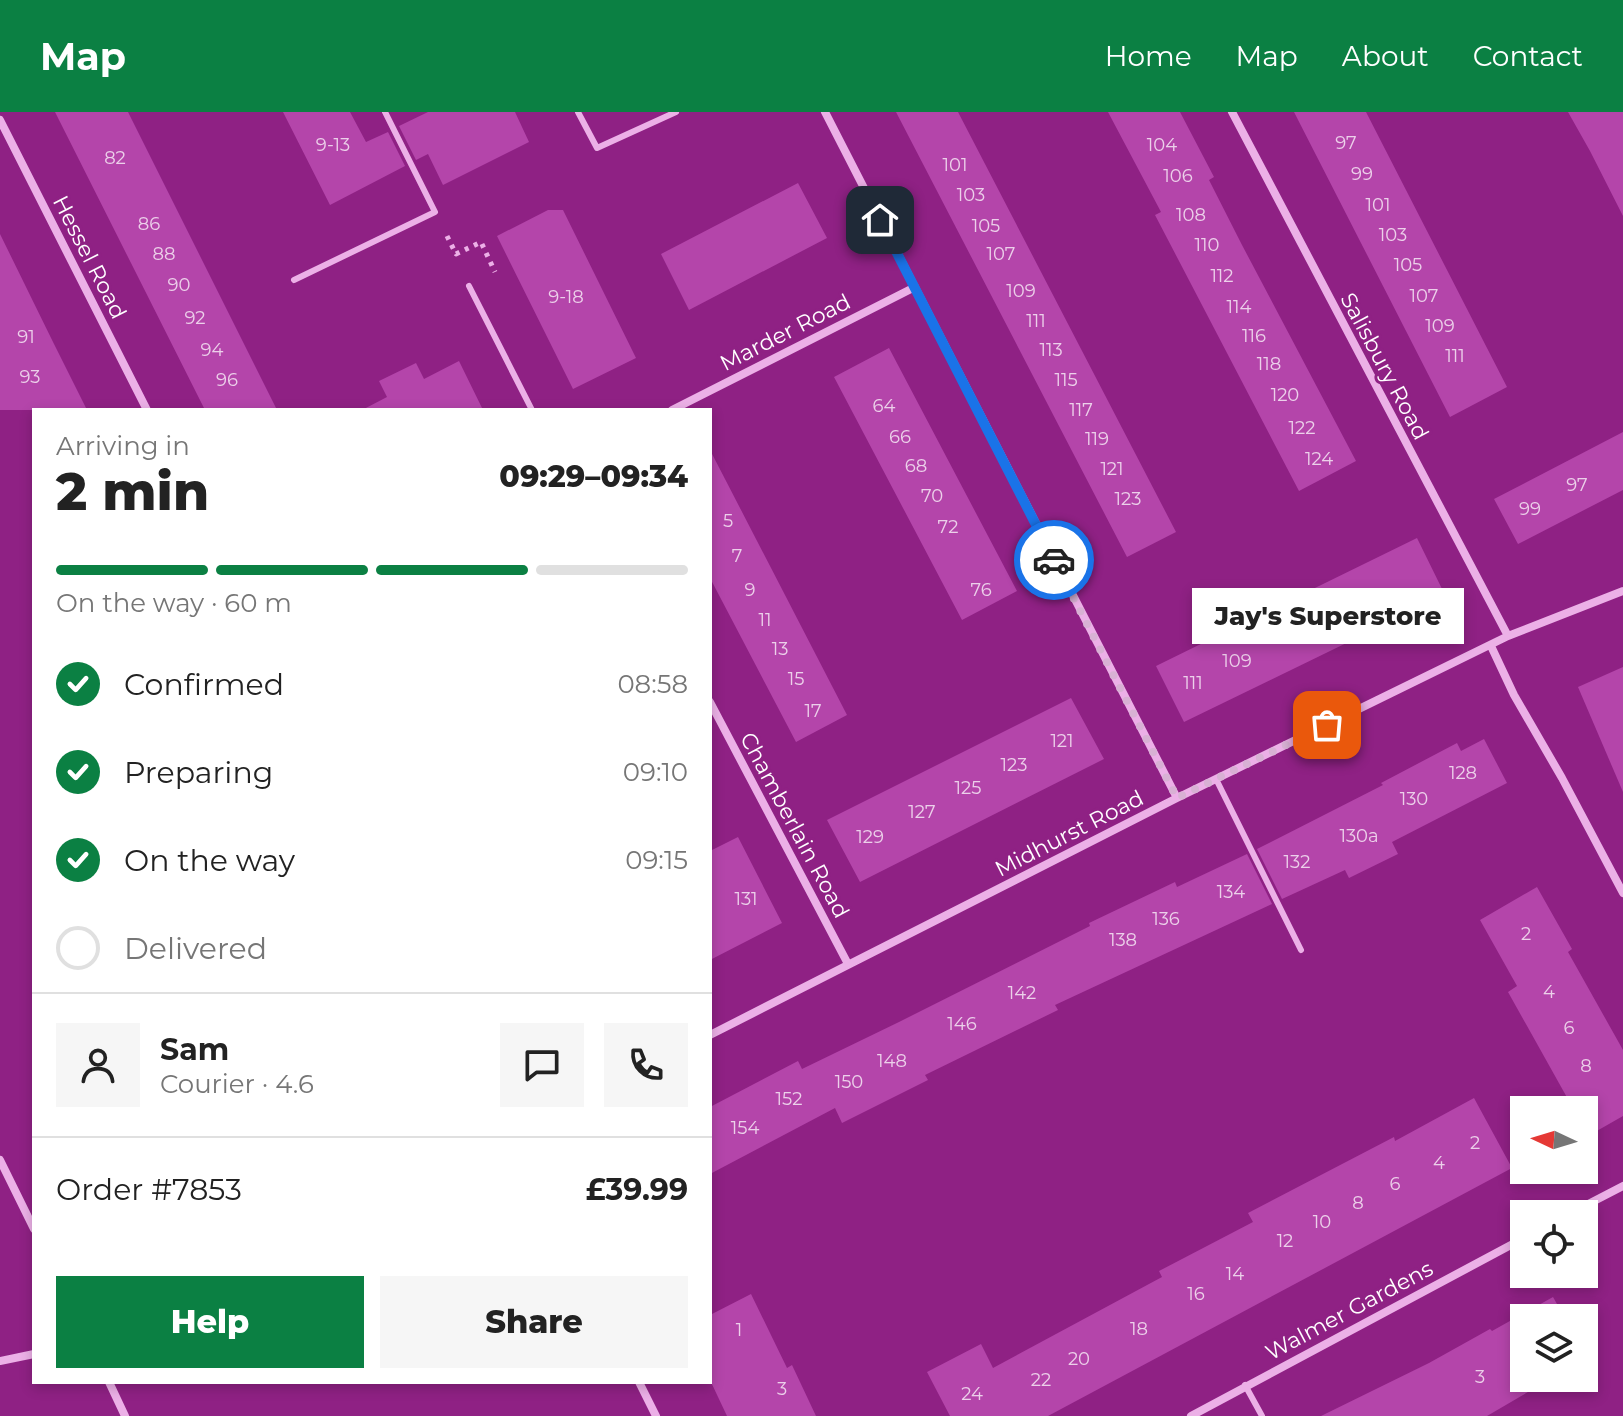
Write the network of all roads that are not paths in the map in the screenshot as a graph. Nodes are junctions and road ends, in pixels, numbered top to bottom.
1 (385, 112) edge
2 (578, 112) edge
3 (676, 112) edge
4 (825, 112) edge
5 (1232, 112) edge
6 (0, 120) edge
7 (294, 280) dead end
8 (469, 286) road end
9 (915, 287) junction
10 (146, 408) edge
11 (531, 408) edge
12 (676, 408) edge
13 (1623, 591) edge
14 (1508, 636) junction
15 (1491, 646) junction
16 (712, 706) edge
17 (1216, 779) junction
18 (1177, 798) junction
19 (1623, 893) edge
20 (1301, 950) dead end
21 (848, 964) junction
22 (712, 1034) edge
23 (0, 1160) edge
24 (1623, 1186) edge
25 (1596, 1200) edge
26 (32, 1225) edge
27 (1510, 1245) edge
28 (32, 1354) edge
29 (0, 1361) edge
30 (110, 1384) edge
31 (640, 1384) edge
32 (1245, 1385) junction
33 (125, 1416) edge
34 (656, 1416) edge
35 (1191, 1416) edge
36 (1262, 1416) edge

1 - 7 lane
2 - 3 lane
4 - 9 street
5 - 14 street, Salisbury Road
6 - 10 street, Hessel Road
8 - 11 lane
9 - 12 street, Marder Road
9 - 18 street
13 - 14 street, Midhurst Road
14 - 15 street, Midhurst Road
15 - 17 street, Midhurst Road
15 - 19 street
16 - 21 street, Chamberlain Road
17 - 18 street, Midhurst Road
17 - 20 lane
18 - 21 street, Midhurst Road
21 - 22 street, Midhurst Road
23 - 26 street
24 - 25 street
27 - 32 street, Walmer Gardens
28 - 29 street
30 - 33 street
31 - 34 street
32 - 35 street, Walmer Gardens
32 - 36 lane

